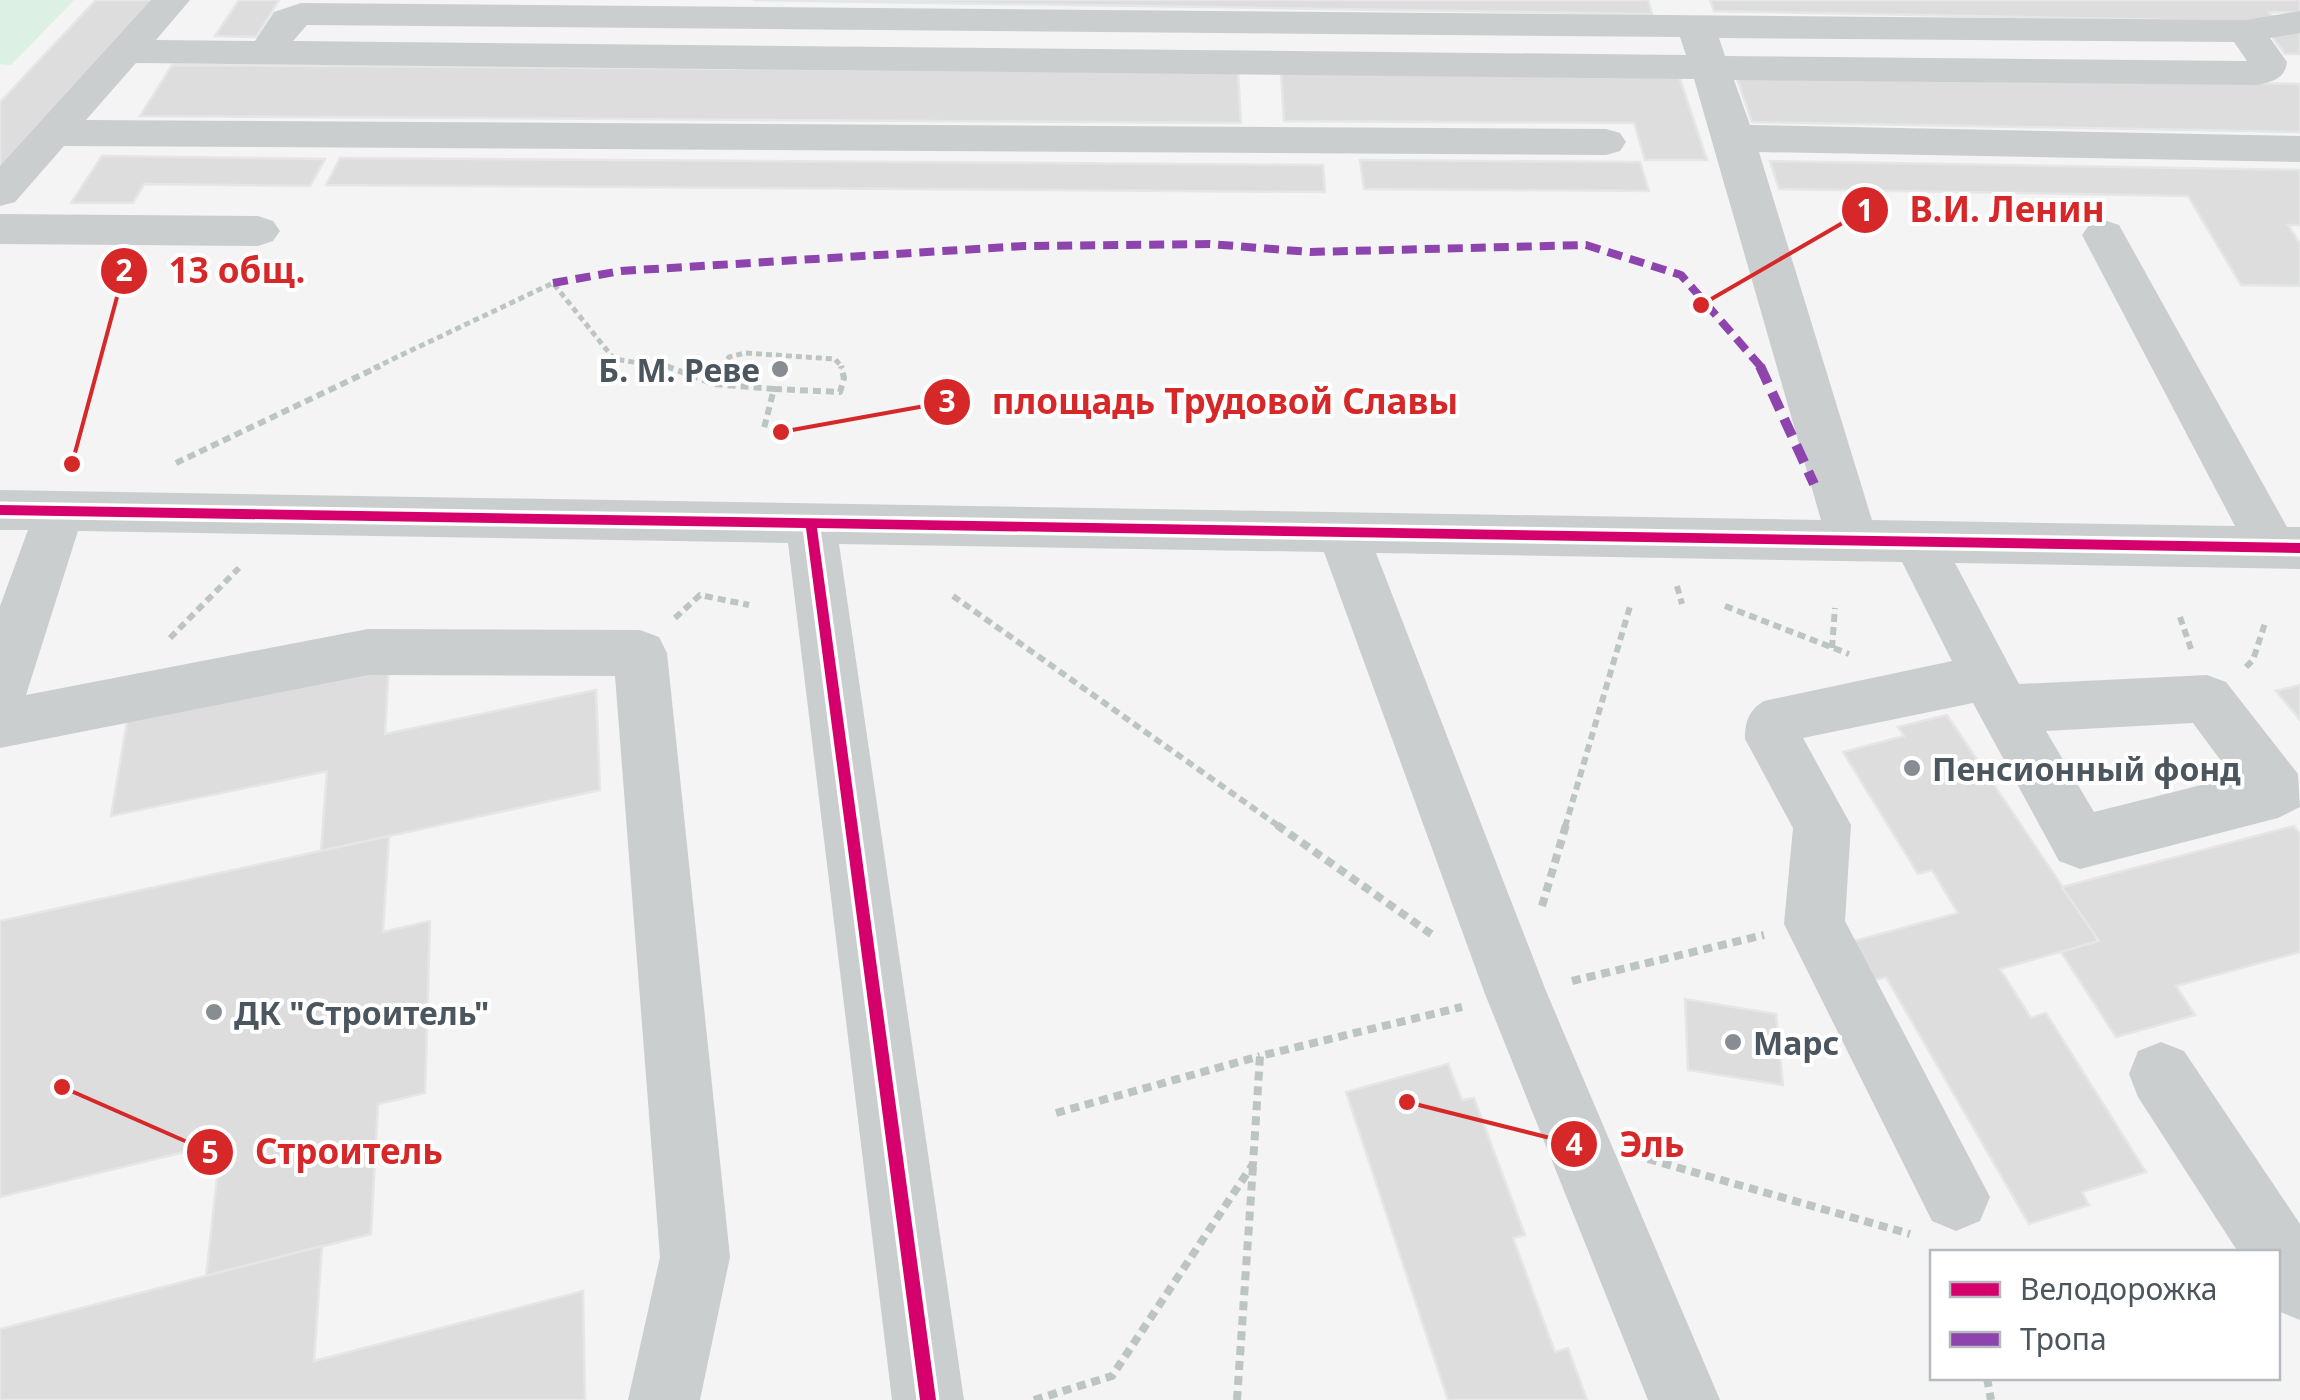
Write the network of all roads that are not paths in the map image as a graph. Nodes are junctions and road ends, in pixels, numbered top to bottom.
1 (171, 0) edge
2 (2300, 22) edge
3 (1696, 30) edge
4 (125, 51) junction
5 (51, 133) junction
6 (1734, 138) junction
7 (1606, 142) dead end
8 (2300, 149) edge
9 (0, 192) edge
10 (0, 229) edge
11 (258, 231) dead end
12 (2104, 235) dead end
13 (0, 510) edge
14 (60, 512) junction
15 (811, 524) junction
16 (1342, 532) junction
17 (1853, 542) junction
18 (1918, 542) junction
19 (2286, 548) edge
20 (4, 661) edge
21 (0, 724) edge
22 (2160, 1074) dead end
23 (1942, 1218) road end
24 (2277, 1250) edge
25 (2280, 1255) edge
26 (2300, 1285) edge
27 (664, 1400) edge
28 (928, 1400) edge
29 (1684, 1400) edge

1 - 4 street
2 - 3 street
3 - 4 street
3 - 6 street
4 - 5 street
5 - 7 street
5 - 9 street
6 - 8 street
6 - 17 street
10 - 11 street
12 - 19 street
13 - 14 street
14 - 15 street
14 - 20 street
15 - 16 street
15 - 28 street
16 - 17 street
16 - 29 street
17 - 18 street
18 - 19 street
18 - 23 street
21 - 27 street
22 - 24 street
25 - 26 street

